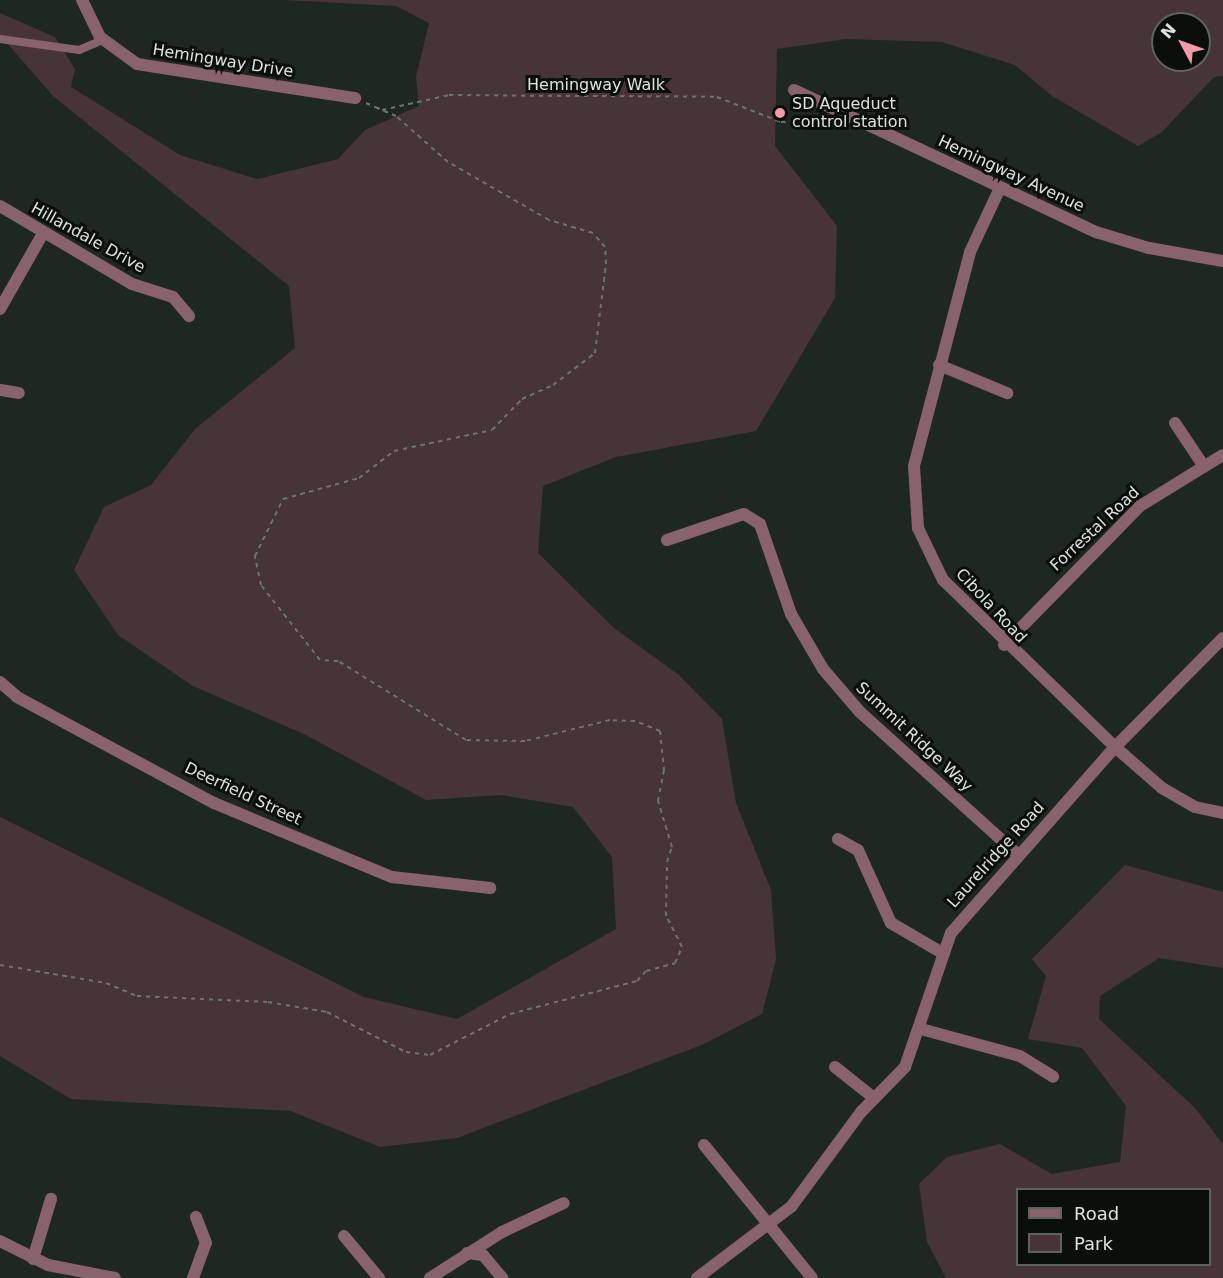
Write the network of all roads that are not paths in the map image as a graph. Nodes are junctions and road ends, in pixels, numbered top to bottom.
1 (82, 0) edge
2 (0, 39) edge
3 (102, 40) junction
4 (794, 90) dead end
5 (355, 98) road end
6 (999, 190) junction
7 (0, 206) edge
8 (42, 235) junction
9 (1223, 261) edge
10 (0, 309) edge
11 (189, 316) dead end
12 (939, 365) junction
13 (0, 390) edge
14 (19, 393) dead end
15 (1007, 393) dead end
16 (1175, 423) dead end
17 (1223, 454) edge
18 (1203, 465) junction
19 (667, 540) dead end
20 (1223, 638) edge
21 (1004, 645) junction
22 (0, 682) edge
23 (1115, 747) junction
24 (1223, 813) edge
25 (838, 839) dead end
26 (1018, 855) junction
27 (490, 888) dead end
28 (944, 954) junction
29 (921, 1029) junction
30 (836, 1067) dead end
31 (1053, 1077) dead end
32 (874, 1098) junction
33 (704, 1145) dead end
34 (51, 1199) dead end
35 (564, 1203) dead end
36 (196, 1217) dead end
37 (772, 1222) junction
38 (345, 1236) dead end
39 (0, 1241) edge
40 (465, 1254) junction
41 (33, 1259) junction
42 (115, 1278) edge
43 (193, 1278) edge
44 (379, 1278) edge
45 (430, 1278) edge
46 (502, 1278) edge
47 (697, 1278) edge
48 (812, 1278) edge

1 - 3 street, Hemingway Drive
2 - 3 lane
3 - 5 street, Hemingway Drive
4 - 6 street, Hemingway Avenue
6 - 9 street, Hemingway Avenue
6 - 12 street, Cibola Road
7 - 8 street, Hillandale Drive
8 - 10 street
8 - 11 street, Hillandale Drive
12 - 15 street
12 - 21 street, Cibola Road
13 - 14 street
16 - 18 street
17 - 18 street, Forrestal Road
18 - 21 street, Forrestal Road
19 - 26 street, Summit Ridge Way
20 - 23 street, Laurelridge Road
21 - 23 street, Cibola Road
22 - 27 street, Deerfield Street
23 - 24 street, Cibola Road
23 - 26 street, Laurelridge Road
25 - 28 street
26 - 28 street, Laurelridge Road
28 - 29 street, Laurelridge Road
29 - 31 street
29 - 32 street, Laurelridge Road
30 - 32 street
32 - 37 street, Laurelridge Road
33 - 37 street
34 - 41 street
35 - 40 street
36 - 43 street
37 - 47 street, Laurelridge Road
37 - 48 street
38 - 44 street
39 - 41 street
40 - 45 street
40 - 46 street
41 - 42 street

